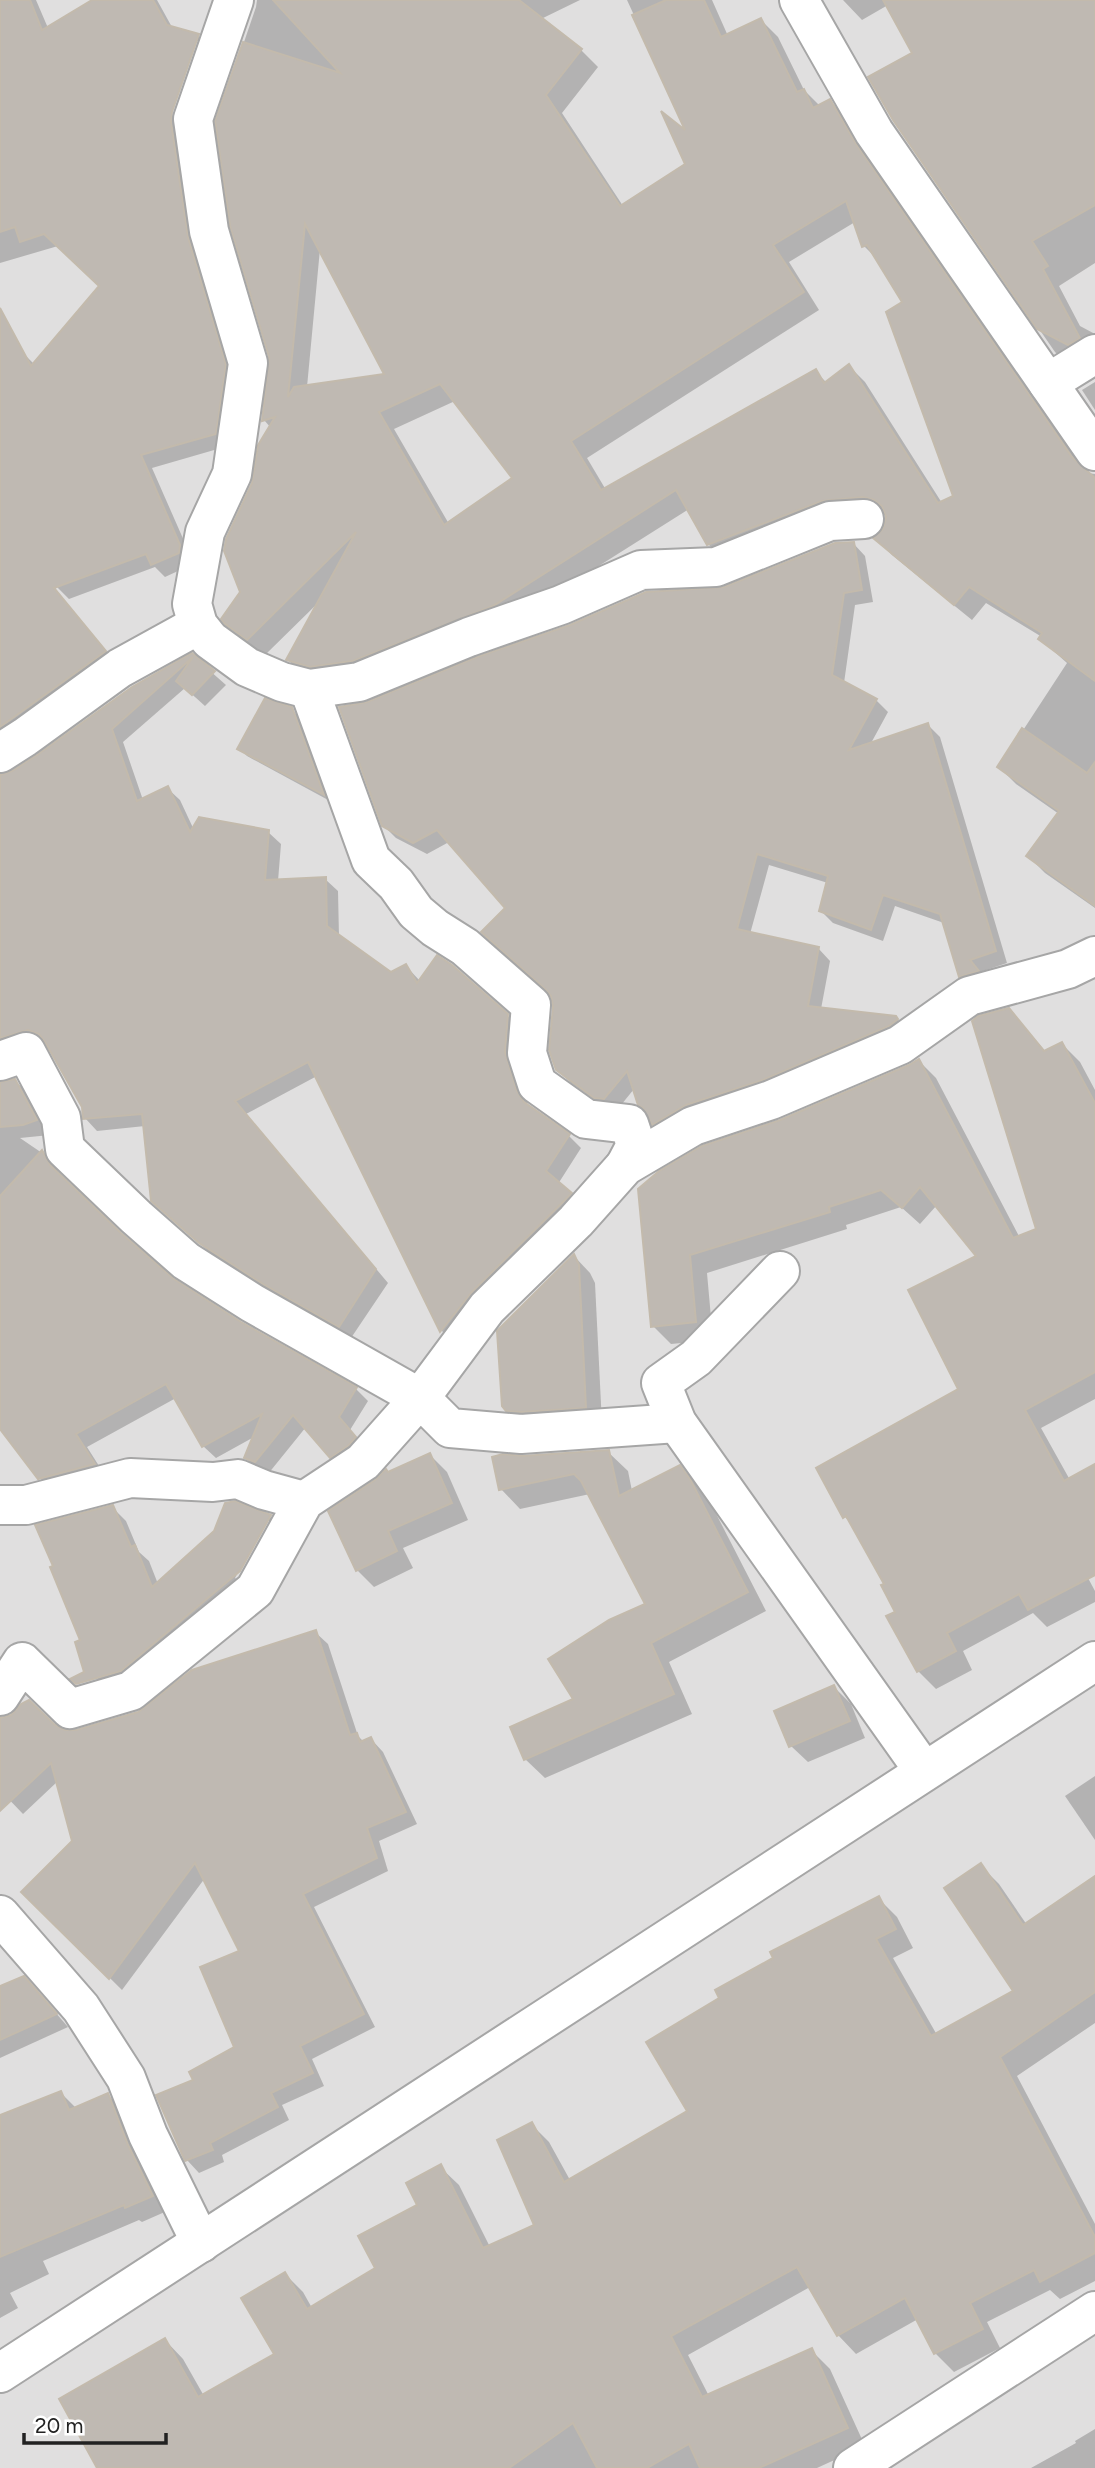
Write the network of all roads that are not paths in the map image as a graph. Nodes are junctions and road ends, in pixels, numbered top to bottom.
1 (233, 0) edge
2 (799, 0) edge
3 (1095, 354) edge
4 (1048, 383) junction
5 (1095, 451) edge
6 (864, 519) dead end
7 (198, 625) junction
8 (309, 689) junction
9 (0, 752) edge
10 (1095, 956) edge
11 (0, 1061) edge
12 (625, 1166) junction
13 (780, 1271) dead end
14 (420, 1398) junction
15 (677, 1423) junction
16 (304, 1501) junction
17 (0, 1505) edge
18 (1095, 1661) edge
19 (0, 1696) edge
20 (924, 1771) junction
21 (0, 1915) edge
22 (201, 2243) junction
23 (1095, 2311) edge
24 (0, 2373) edge
25 (853, 2468) edge

1 - 7 street
2 - 4 street
3 - 4 street
4 - 5 street
6 - 8 street
7 - 8 street
7 - 9 street
8 - 12 street
10 - 12 street
11 - 14 street
12 - 14 street
13 - 15 street
14 - 15 street
14 - 16 street
15 - 20 street
16 - 17 street
16 - 19 street
18 - 20 street
20 - 22 street
21 - 22 street
22 - 24 street
23 - 25 street

